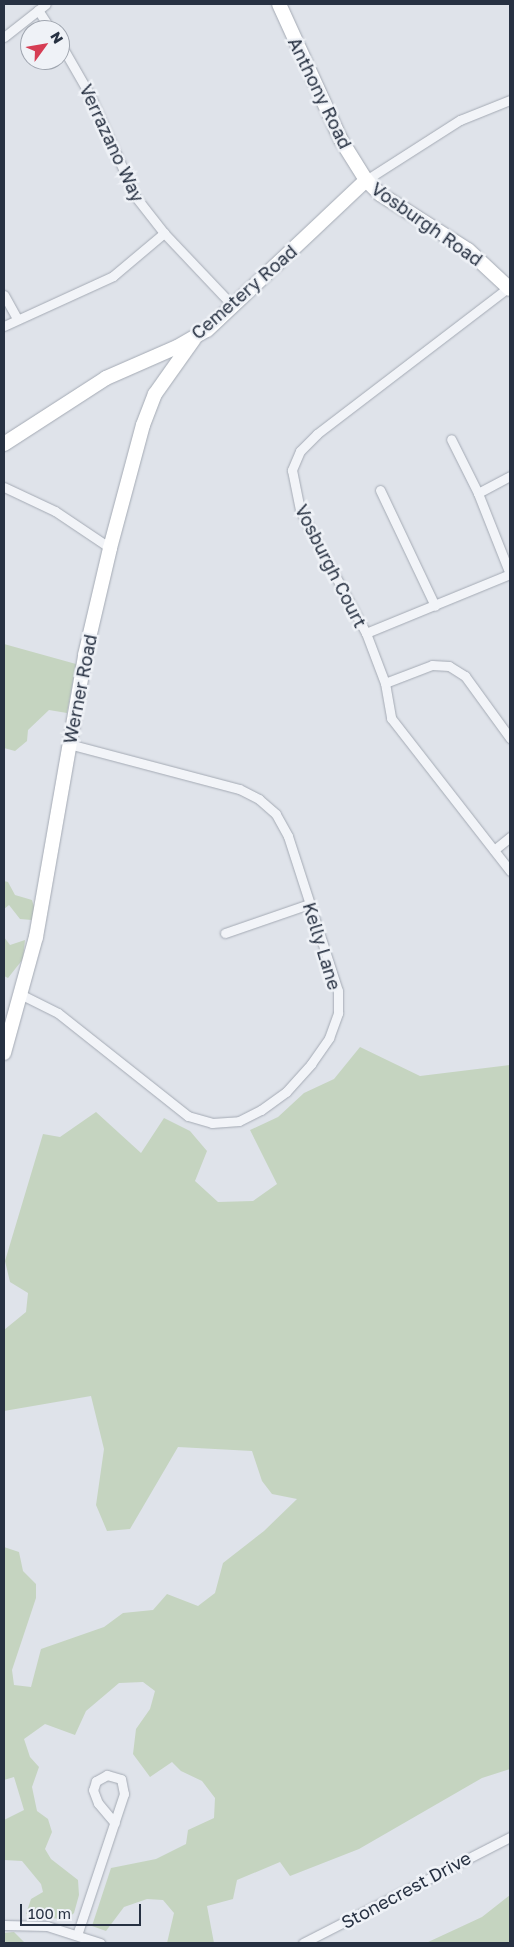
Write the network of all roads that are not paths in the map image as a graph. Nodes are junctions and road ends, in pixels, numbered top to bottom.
1 (46, 4) edge
2 (279, 4) edge
3 (38, 10) junction
4 (44, 20) edge
5 (4, 37) edge
6 (70, 60) edge
7 (510, 100) edge
8 (366, 180) junction
9 (164, 233) junction
10 (510, 288) edge
11 (4, 295) edge
12 (232, 305) junction
13 (17, 318) junction
14 (4, 326) edge
15 (194, 339) junction
16 (451, 439) dead end
17 (4, 444) edge
18 (510, 476) edge
19 (4, 487) edge
20 (380, 490) dead end
21 (478, 493) junction
22 (110, 548) junction
23 (435, 606) junction
24 (366, 633) junction
25 (386, 682) junction
26 (510, 738) edge
27 (68, 744) junction
28 (510, 837) edge
29 (494, 850) junction
30 (510, 871) edge
31 (309, 904) junction
32 (225, 933) dead end
33 (20, 994) junction
34 (4, 1053) edge
35 (115, 1823) junction
36 (510, 1837) edge
37 (4, 1925) edge
38 (77, 1935) junction
39 (100, 1943) edge
40 (303, 1943) edge

1 - 3 street
2 - 8 street, Anthony Road
3 - 4 street
3 - 5 street
6 - 9 street, Verrazano Way
7 - 8 street
8 - 10 street, Vosburgh Road
8 - 12 street, Cemetery Road
9 - 12 street, Verrazano Way
9 - 13 street
10 - 24 street, Vosburgh Court
11 - 13 street
12 - 15 street, Cemetery Road
13 - 14 street
15 - 17 street, Cemetery Road
15 - 22 street, Werner Road
16 - 21 street
18 - 21 street
19 - 22 street
20 - 23 street
21 - 23 street
22 - 27 street, Werner Road
23 - 24 street
24 - 25 street, Vosburgh Court
25 - 26 street
25 - 29 street, Vosburgh Court
27 - 31 street, Kelly Lane
27 - 33 street, Werner Road
28 - 29 street
29 - 30 street, Vosburgh Court
31 - 32 street
31 - 33 street, Kelly Lane
33 - 34 street, Werner Road
35 - 35 street
35 - 38 street
36 - 40 street, Stonecrest Drive
37 - 38 street
38 - 39 street

